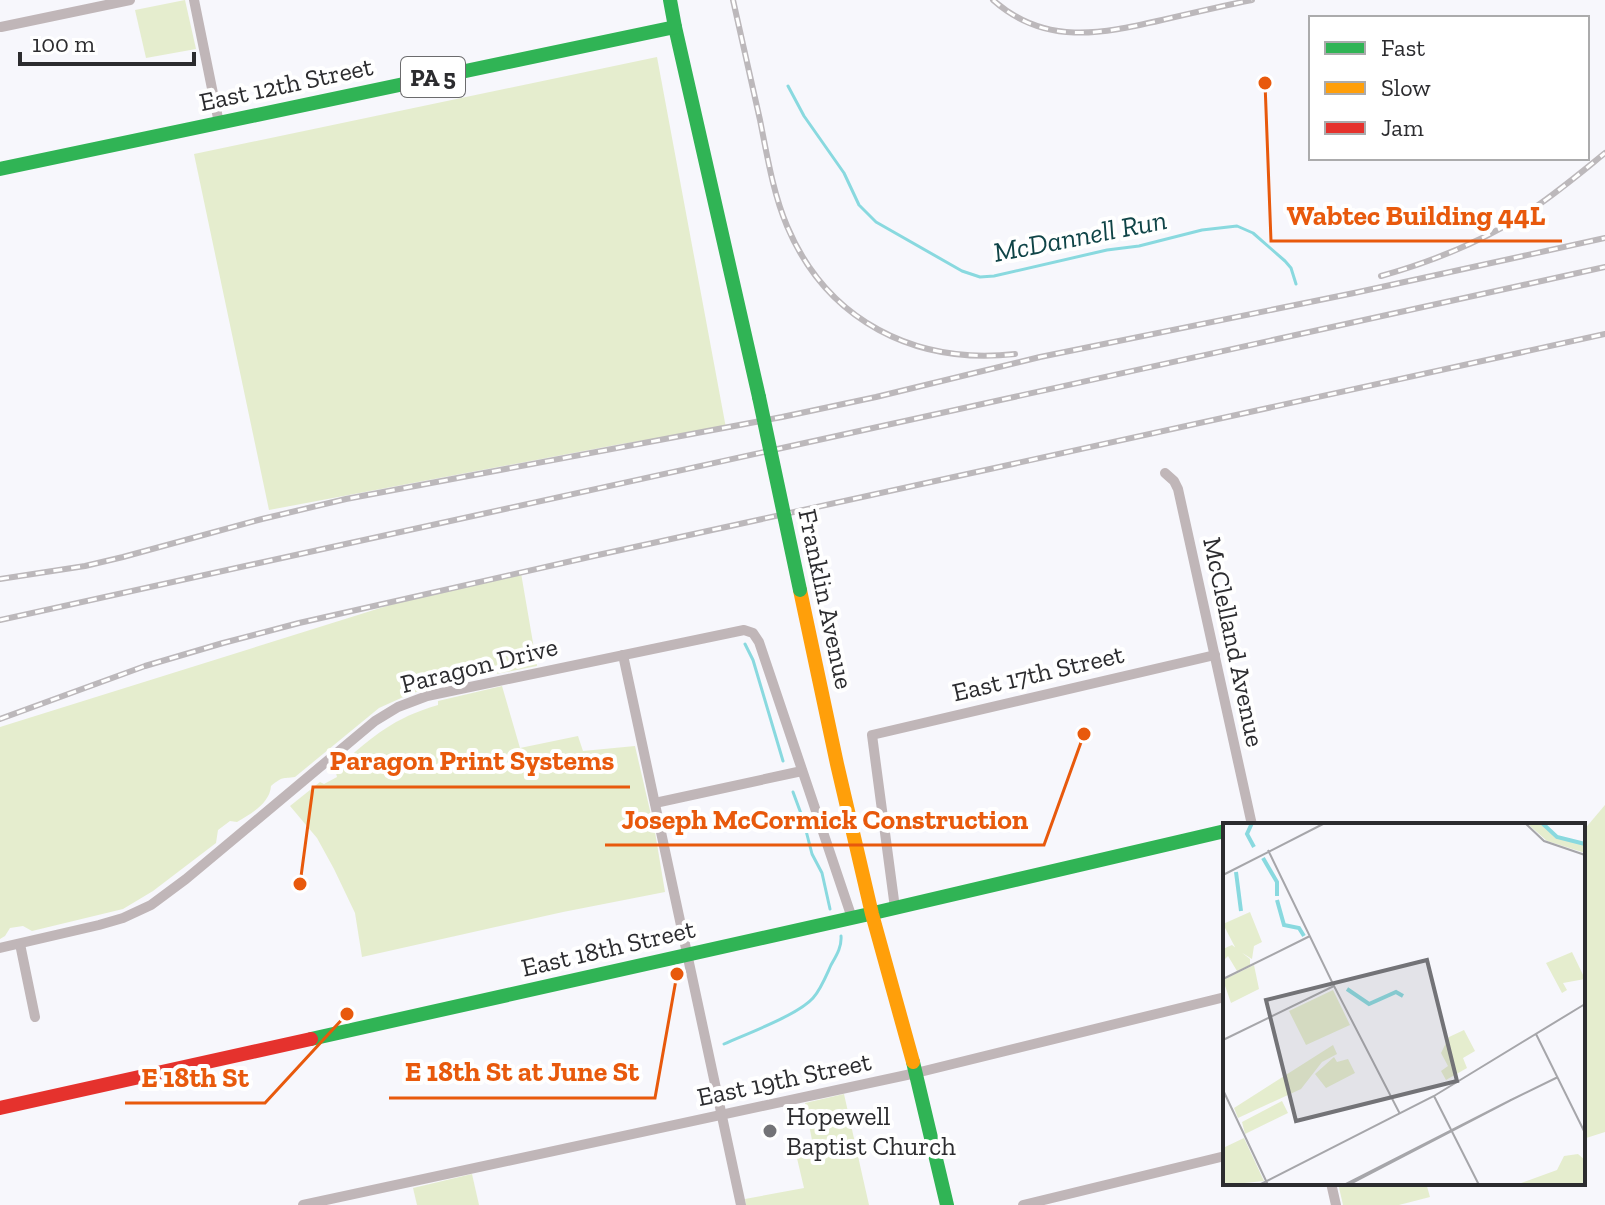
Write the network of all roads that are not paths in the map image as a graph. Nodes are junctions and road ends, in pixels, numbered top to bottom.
1 (62, 0) edge
2 (130, 0) edge
3 (194, 0) edge
4 (670, 0) edge
5 (65, 14) junction
6 (1, 27) edge
7 (675, 27) junction
8 (219, 123) junction
9 (0, 169) edge
10 (1165, 473) dead end
11 (623, 655) junction
12 (1215, 655) junction
13 (802, 771) junction
14 (655, 803) junction
15 (1252, 823) edge
16 (1223, 831) edge
17 (895, 908) junction
18 (872, 914) junction
19 (852, 918) junction
20 (20, 944) junction
21 (0, 948) edge
22 (687, 954) junction
23 (1223, 997) edge
24 (35, 1017) dead end
25 (916, 1073) junction
26 (0, 1108) edge
27 (721, 1114) junction
28 (1223, 1156) edge
29 (1331, 1185) edge
30 (310, 1204) edge
31 (741, 1205) edge
32 (947, 1205) edge
33 (1023, 1205) edge
34 (1336, 1205) edge

1 - 5 street
2 - 5 street
3 - 8 street
4 - 7 street, Franklin Avenue
5 - 6 street
7 - 8 street, East 12th Street / PA 5
7 - 18 street, Franklin Avenue, bridge
8 - 9 street, East 12th Street / PA 5
10 - 12 street, McClelland Avenue
11 - 13 street, Paragon Drive
11 - 14 street
11 - 20 street, Paragon Drive
12 - 15 street, McClelland Avenue
12 - 17 street, East 17th Street
13 - 14 street
13 - 19 street
14 - 22 street
16 - 17 street, East 18th Street
17 - 18 street, East 18th Street
18 - 19 street, East 18th Street
18 - 25 street, Franklin Avenue
19 - 22 street, East 18th Street
20 - 21 street, Paragon Drive
20 - 24 street
22 - 26 street, East 18th Street
22 - 27 street
23 - 25 street, East 19th Street
25 - 27 street, East 19th Street
25 - 32 street, Franklin Avenue
27 - 30 street, East 19th Street
27 - 31 street
28 - 33 street
29 - 34 street

